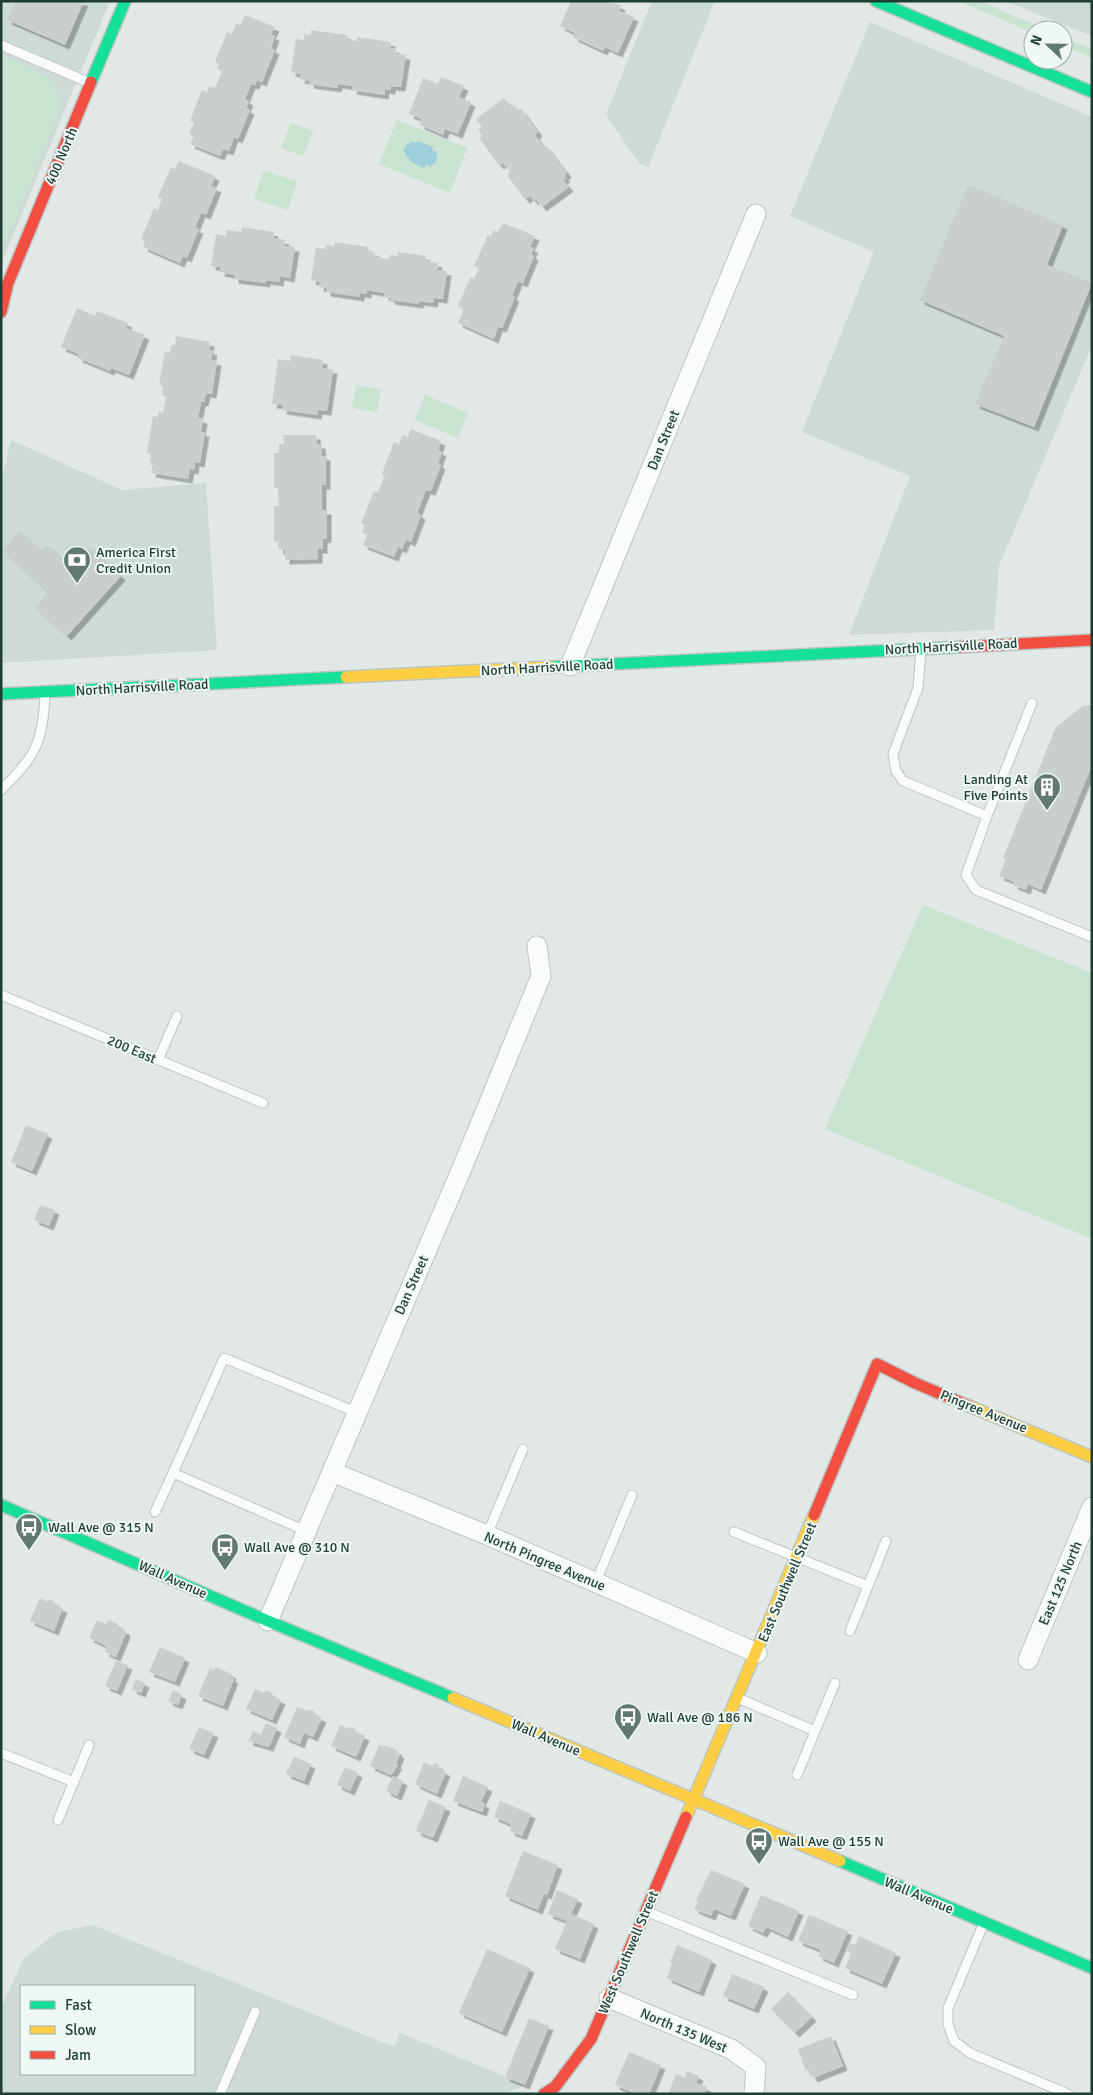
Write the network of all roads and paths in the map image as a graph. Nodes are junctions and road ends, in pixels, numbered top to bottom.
1 (125, 1) edge
2 (876, 1) edge
3 (1, 45) edge
4 (91, 83) junction
5 (1092, 92) edge
6 (756, 214) dead end
7 (1, 312) edge
8 (1092, 640) edge
9 (922, 647) junction
10 (570, 666) junction
11 (45, 692) junction
12 (1, 694) edge
13 (1032, 704) dead end
14 (1, 790) edge
15 (987, 816) junction
16 (1092, 937) edge
17 (537, 946) dead end
18 (1, 995) edge
19 (176, 1016) dead end
20 (158, 1060) junction
21 (263, 1103) dead end
22 (877, 1364) joint
23 (356, 1412) junction
24 (523, 1449) dead end
25 (1092, 1457) edge
26 (332, 1472) junction
27 (173, 1473) junction
28 (632, 1495) dead end
29 (1, 1505) edge
30 (1092, 1506) edge
31 (155, 1512) dead end
32 (306, 1531) junction
33 (734, 1532) dead end
34 (487, 1535) junction
35 (886, 1541) dead end
36 (797, 1557) junction
37 (596, 1582) junction
38 (868, 1586) junction
39 (268, 1621) junction
40 (850, 1631) dead end
41 (757, 1653) junction
42 (1028, 1660) dead end
43 (835, 1683) dead end
44 (738, 1698) junction
45 (815, 1731) junction
46 (89, 1745) dead end
47 (1, 1753) edge
48 (797, 1775) dead end
49 (74, 1782) junction
50 (694, 1799) junction
51 (58, 1820) dead end
52 (646, 1910) junction
53 (984, 1922) junction
54 (1092, 1968) edge
55 (853, 1995) dead end
56 (609, 1998) junction
57 (255, 2012) dead end
58 (220, 2094) edge
59 (544, 2094) edge
60 (754, 2094) edge
61 (1068, 2094) edge

1 - 4 main road, 400 North
2 - 5 main road
3 - 4 lane
4 - 7 main road, 400 North
6 - 10 street, Dan Street
8 - 9 main road, North Harrisville Road
9 - 10 main road, North Harrisville Road
9 - 15 lane
10 - 11 main road, North Harrisville Road
11 - 12 main road, North Harrisville Road
11 - 14 lane
13 - 15 lane
15 - 16 lane
17 - 23 street, Dan Street
18 - 20 lane, 200 East
19 - 20 lane
20 - 21 lane, 200 East
22 - 25 main road, Pingree Avenue
22 - 36 main road, East Southwell Street
23 - 26 street, Dan Street
23 - 27 lane
24 - 34 lane
26 - 32 street, Dan Street
26 - 34 street, North Pingree Avenue
27 - 31 lane
27 - 32 lane
28 - 37 lane
29 - 39 main road, Wall Avenue
30 - 42 street, East 125 North
32 - 39 street, Dan Street
33 - 36 lane
34 - 37 street, North Pingree Avenue
35 - 38 lane
36 - 38 lane
36 - 41 main road, East Southwell Street
37 - 41 street, North Pingree Avenue
38 - 40 lane
39 - 50 main road, Wall Avenue
41 - 44 main road, East Southwell Street
43 - 45 lane
44 - 45 lane
44 - 50 main road, East Southwell Street
45 - 48 lane
46 - 49 lane
47 - 49 lane
49 - 51 lane
50 - 52 main road, West Southwell Street
50 - 53 main road, Wall Avenue
52 - 55 lane
52 - 56 main road, West Southwell Street
53 - 54 main road, Wall Avenue
53 - 61 lane
56 - 59 main road, West Southwell Street
56 - 60 street, North 135 West
57 - 58 lane

